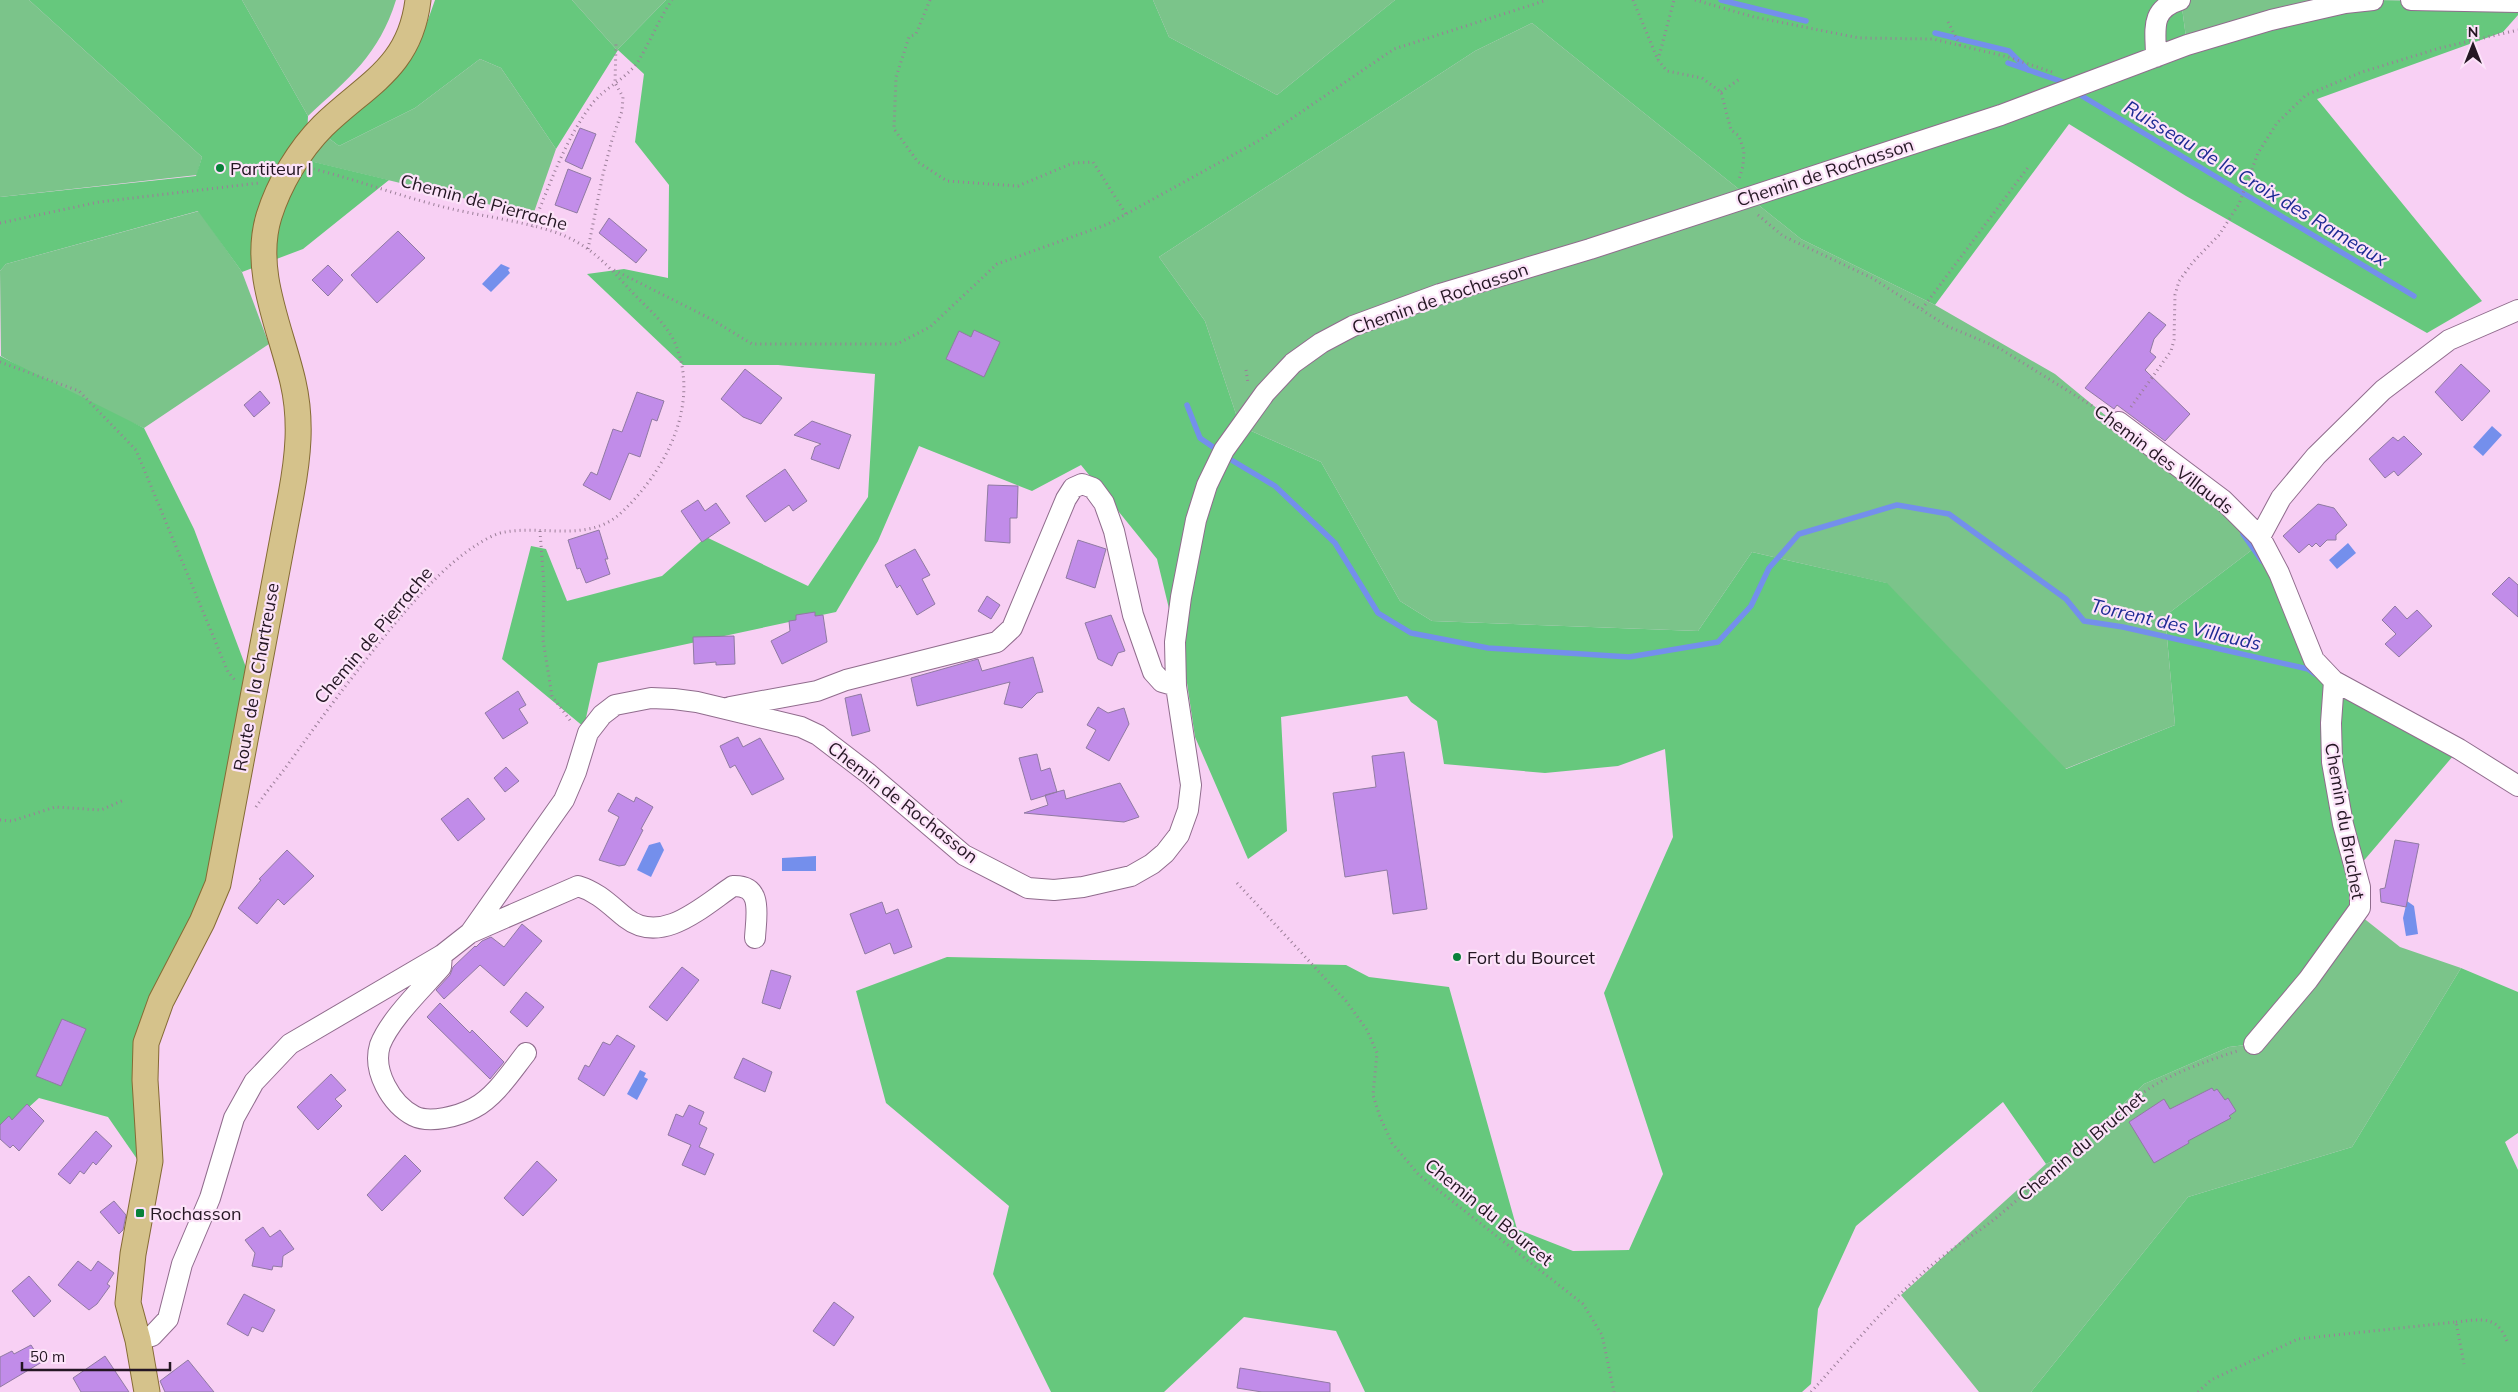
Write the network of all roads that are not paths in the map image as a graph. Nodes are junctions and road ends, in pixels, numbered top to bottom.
1 (418, 0) edge
2 (2180, 0) edge
3 (2374, 0) edge
4 (2411, 0) edge
5 (2518, 2) edge
6 (2156, 57) junction
7 (2518, 310) edge
8 (2119, 422) road end
9 (2260, 537) junction
10 (2334, 681) junction
11 (1176, 686) junction
12 (721, 709) junction
13 (2518, 786) edge
14 (470, 933) junction
15 (755, 938) dead end
16 (442, 955) junction
17 (2254, 1044) road end
18 (526, 1053) dead end
19 (138, 1340) junction
20 (147, 1392) edge

1 - 19 main road, Route de la Chartreuse
2 - 6 street
3 - 6 street, Chemin de Rochasson
4 - 5 street
6 - 11 street, Chemin de Rochasson
7 - 9 street
8 - 9 street, Chemin des Villauds
9 - 10 street, Chemin des Villauds
10 - 13 street, Chemin des Villauds
10 - 17 street, Chemin du Bruchet
11 - 12 street, Chemin de Rochasson
11 - 12 street
12 - 14 street, Chemin de Rochasson
14 - 15 street, Chemin de Rochasson
14 - 16 street, Chemin de Rochasson
16 - 18 street, Chemin de Rochasson
16 - 19 street, Chemin de Rochasson
19 - 20 main road, Route de la Chartreuse

